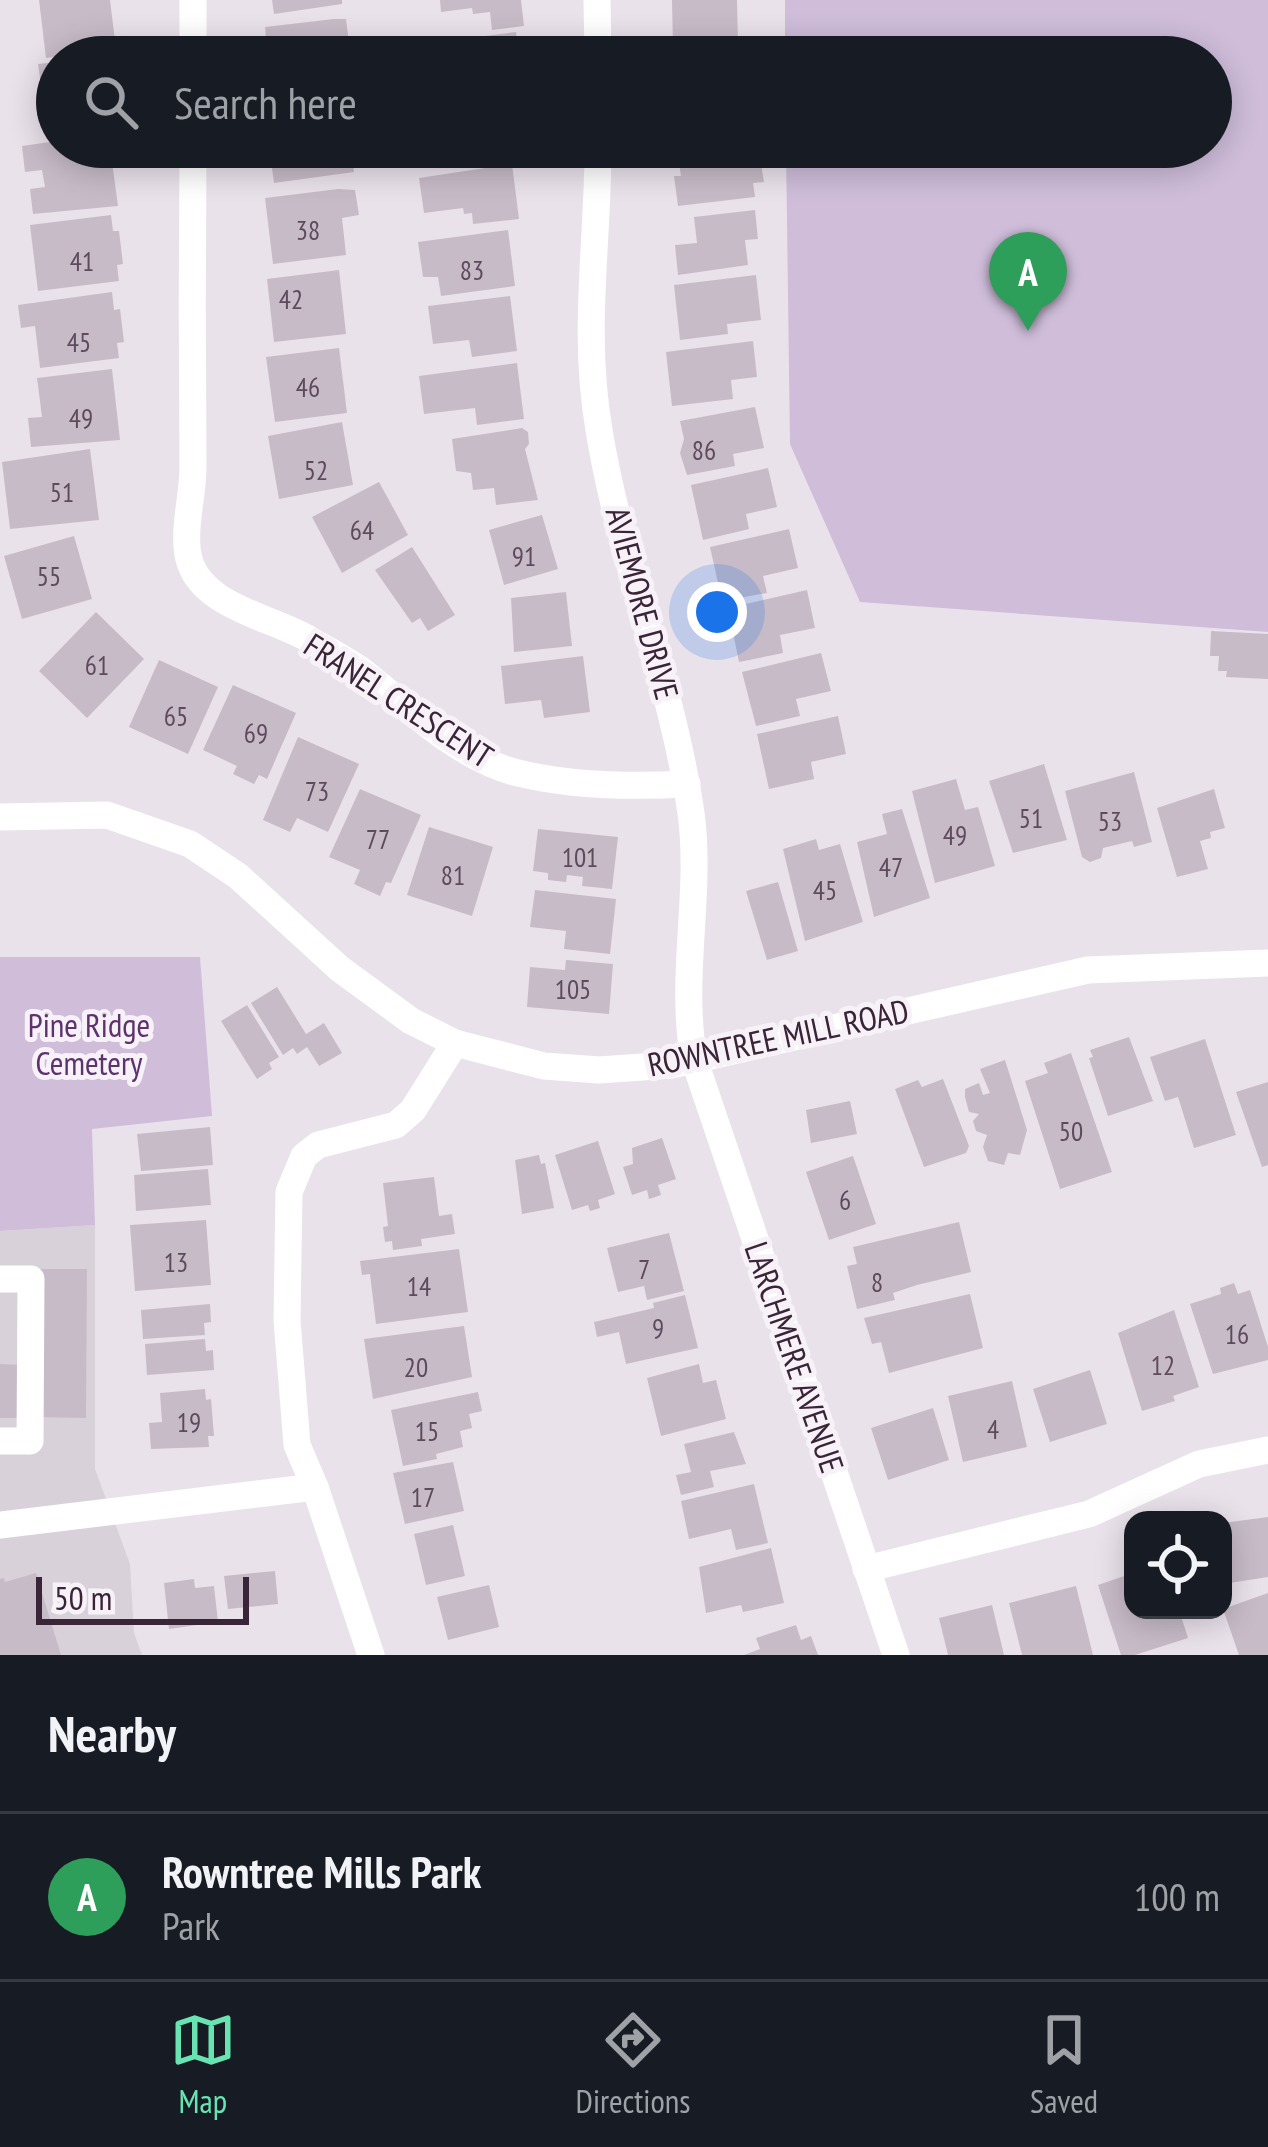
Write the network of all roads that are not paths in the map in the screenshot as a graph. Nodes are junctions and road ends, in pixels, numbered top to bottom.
1 (193, 0) edge
2 (597, 0) edge
3 (193, 36) edge
4 (598, 36) edge
5 (193, 168) edge
6 (597, 168) edge
7 (687, 784) junction
8 (0, 817) edge
9 (1268, 963) edge
10 (455, 1043) junction
11 (694, 1059) junction
12 (0, 1279) edge
13 (0, 1441) edge
14 (1268, 1450) edge
15 (316, 1486) junction
16 (0, 1525) edge
17 (866, 1568) junction
18 (371, 1655) edge
19 (896, 1655) edge

1 - 3 street
2 - 4 street
5 - 7 street, FRANEL CRESCENT
6 - 7 street, AVIEMORE DRIVE
7 - 11 street, AVIEMORE DRIVE
8 - 10 street, ROWNTREE MILL ROAD
9 - 11 street, ROWNTREE MILL ROAD
10 - 11 street, ROWNTREE MILL ROAD
10 - 15 street
11 - 17 street, LARCHMERE AVENUE
12 - 13 street
14 - 17 street
15 - 16 street
15 - 18 street
17 - 19 street, LARCHMERE AVENUE

